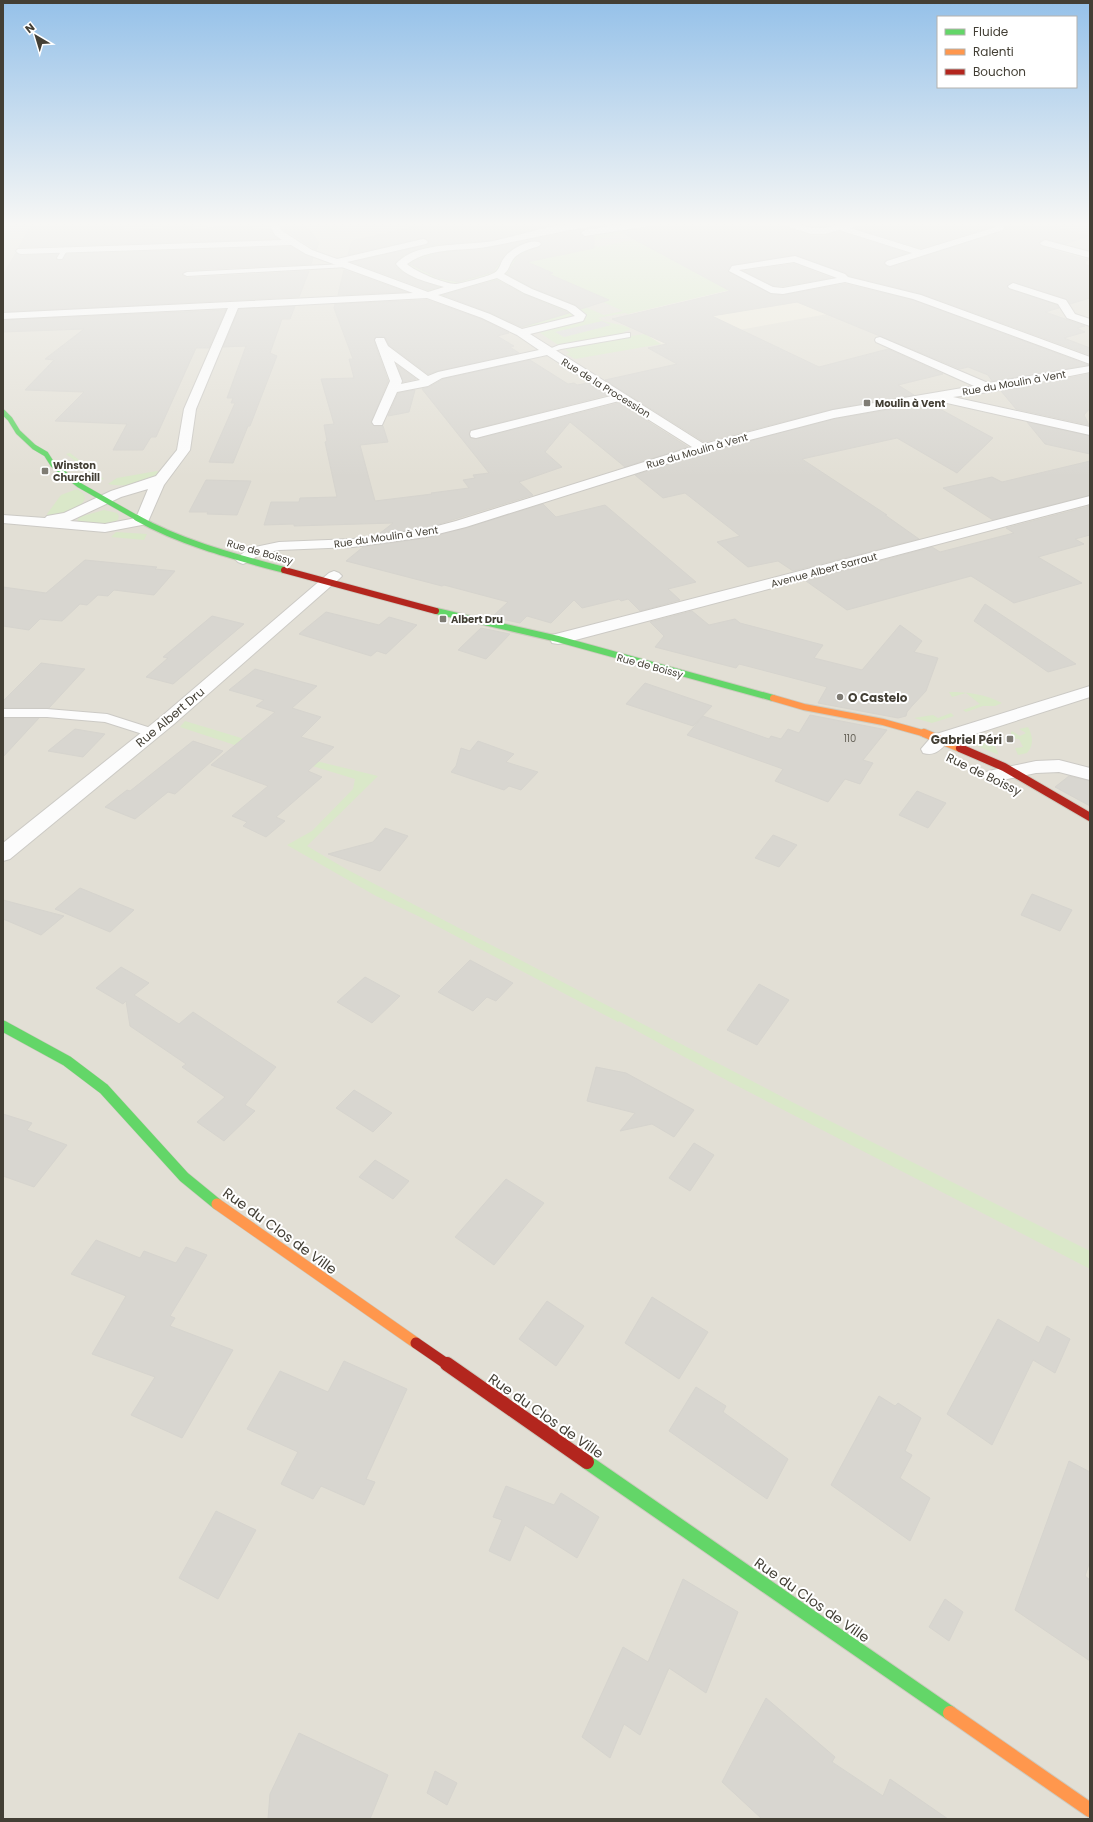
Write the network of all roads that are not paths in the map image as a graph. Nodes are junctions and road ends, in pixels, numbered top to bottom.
1 (210, 307) edge
2 (234, 307) edge
3 (461, 307) edge
4 (569, 307) edge
5 (944, 307) edge
6 (1065, 307) edge
7 (3, 316) edge
8 (1090, 323) edge
9 (521, 334) junction
10 (627, 335) dead end
11 (880, 340) dead end
12 (548, 351) junction
13 (1090, 361) edge
14 (1090, 369) edge
15 (428, 381) junction
16 (989, 388) junction
17 (392, 389) junction
18 (936, 396) junction
19 (620, 397) junction
20 (3, 412) edge
21 (10, 420) junction
22 (378, 422) dead end
23 (29, 429) dead end
24 (1090, 431) edge
25 (476, 434) dead end
26 (702, 448) junction
27 (161, 479) junction
28 (112, 497) junction
29 (1090, 500) edge
30 (145, 512) junction
31 (3, 519) edge
32 (30, 521) junction
33 (309, 546) junction
34 (247, 552) junction
35 (275, 562) junction
36 (313, 568) dead end
37 (330, 579) junction
38 (558, 640) junction
39 (1090, 691) edge
40 (804, 706) junction
41 (3, 713) edge
42 (866, 728) dead end
43 (152, 733) junction
44 (932, 746) junction
45 (1090, 774) edge
46 (999, 776) junction
47 (1090, 817) edge
48 (3, 854) edge
49 (3, 1026) edge
50 (1090, 1810) edge

1 - 7 street
2 - 27 street
3 - 9 street, Rue de la Procession
4 - 9 street
5 - 13 street
6 - 8 street
9 - 12 street, Rue de la Procession
10 - 12 lane
11 - 16 street
12 - 15 street
12 - 19 street, Rue de la Procession
14 - 16 street, Rue du Moulin à Vent
15 - 17 street
15 - 17 street
16 - 18 street, Rue du Moulin à Vent
17 - 22 street
18 - 24 street
18 - 26 street, Rue du Moulin à Vent
19 - 25 street
19 - 26 street, Rue de la Procession
20 - 21 street, Rue de Boissy
21 - 23 street
21 - 28 street, Rue de Boissy
26 - 33 street, Rue du Moulin à Vent
27 - 28 street
27 - 30 street
28 - 30 street, Rue de Boissy
28 - 32 street
29 - 38 street, Avenue Albert Sarraut
30 - 32 street
30 - 34 street, Rue de Boissy
31 - 32 street
33 - 34 street, Rue du Moulin à Vent
33 - 35 street, Rue du Moulin à Vent
34 - 35 street, Rue de Boissy
34 - 35 street, Rue de Boissy
35 - 37 street, Rue de Boissy
36 - 37 street, Rue de Boissy
37 - 38 street, Rue de Boissy
37 - 43 street, Rue Albert Dru
38 - 40 street, Rue de Boissy
39 - 44 street
40 - 42 street, Rue de Boissy
40 - 44 street, Rue de Boissy
41 - 43 lane
43 - 48 street, Rue Albert Dru
44 - 46 street, Rue de Boissy
45 - 46 street
46 - 47 street, Rue de Boissy
49 - 50 street, Rue du Clos de Ville

